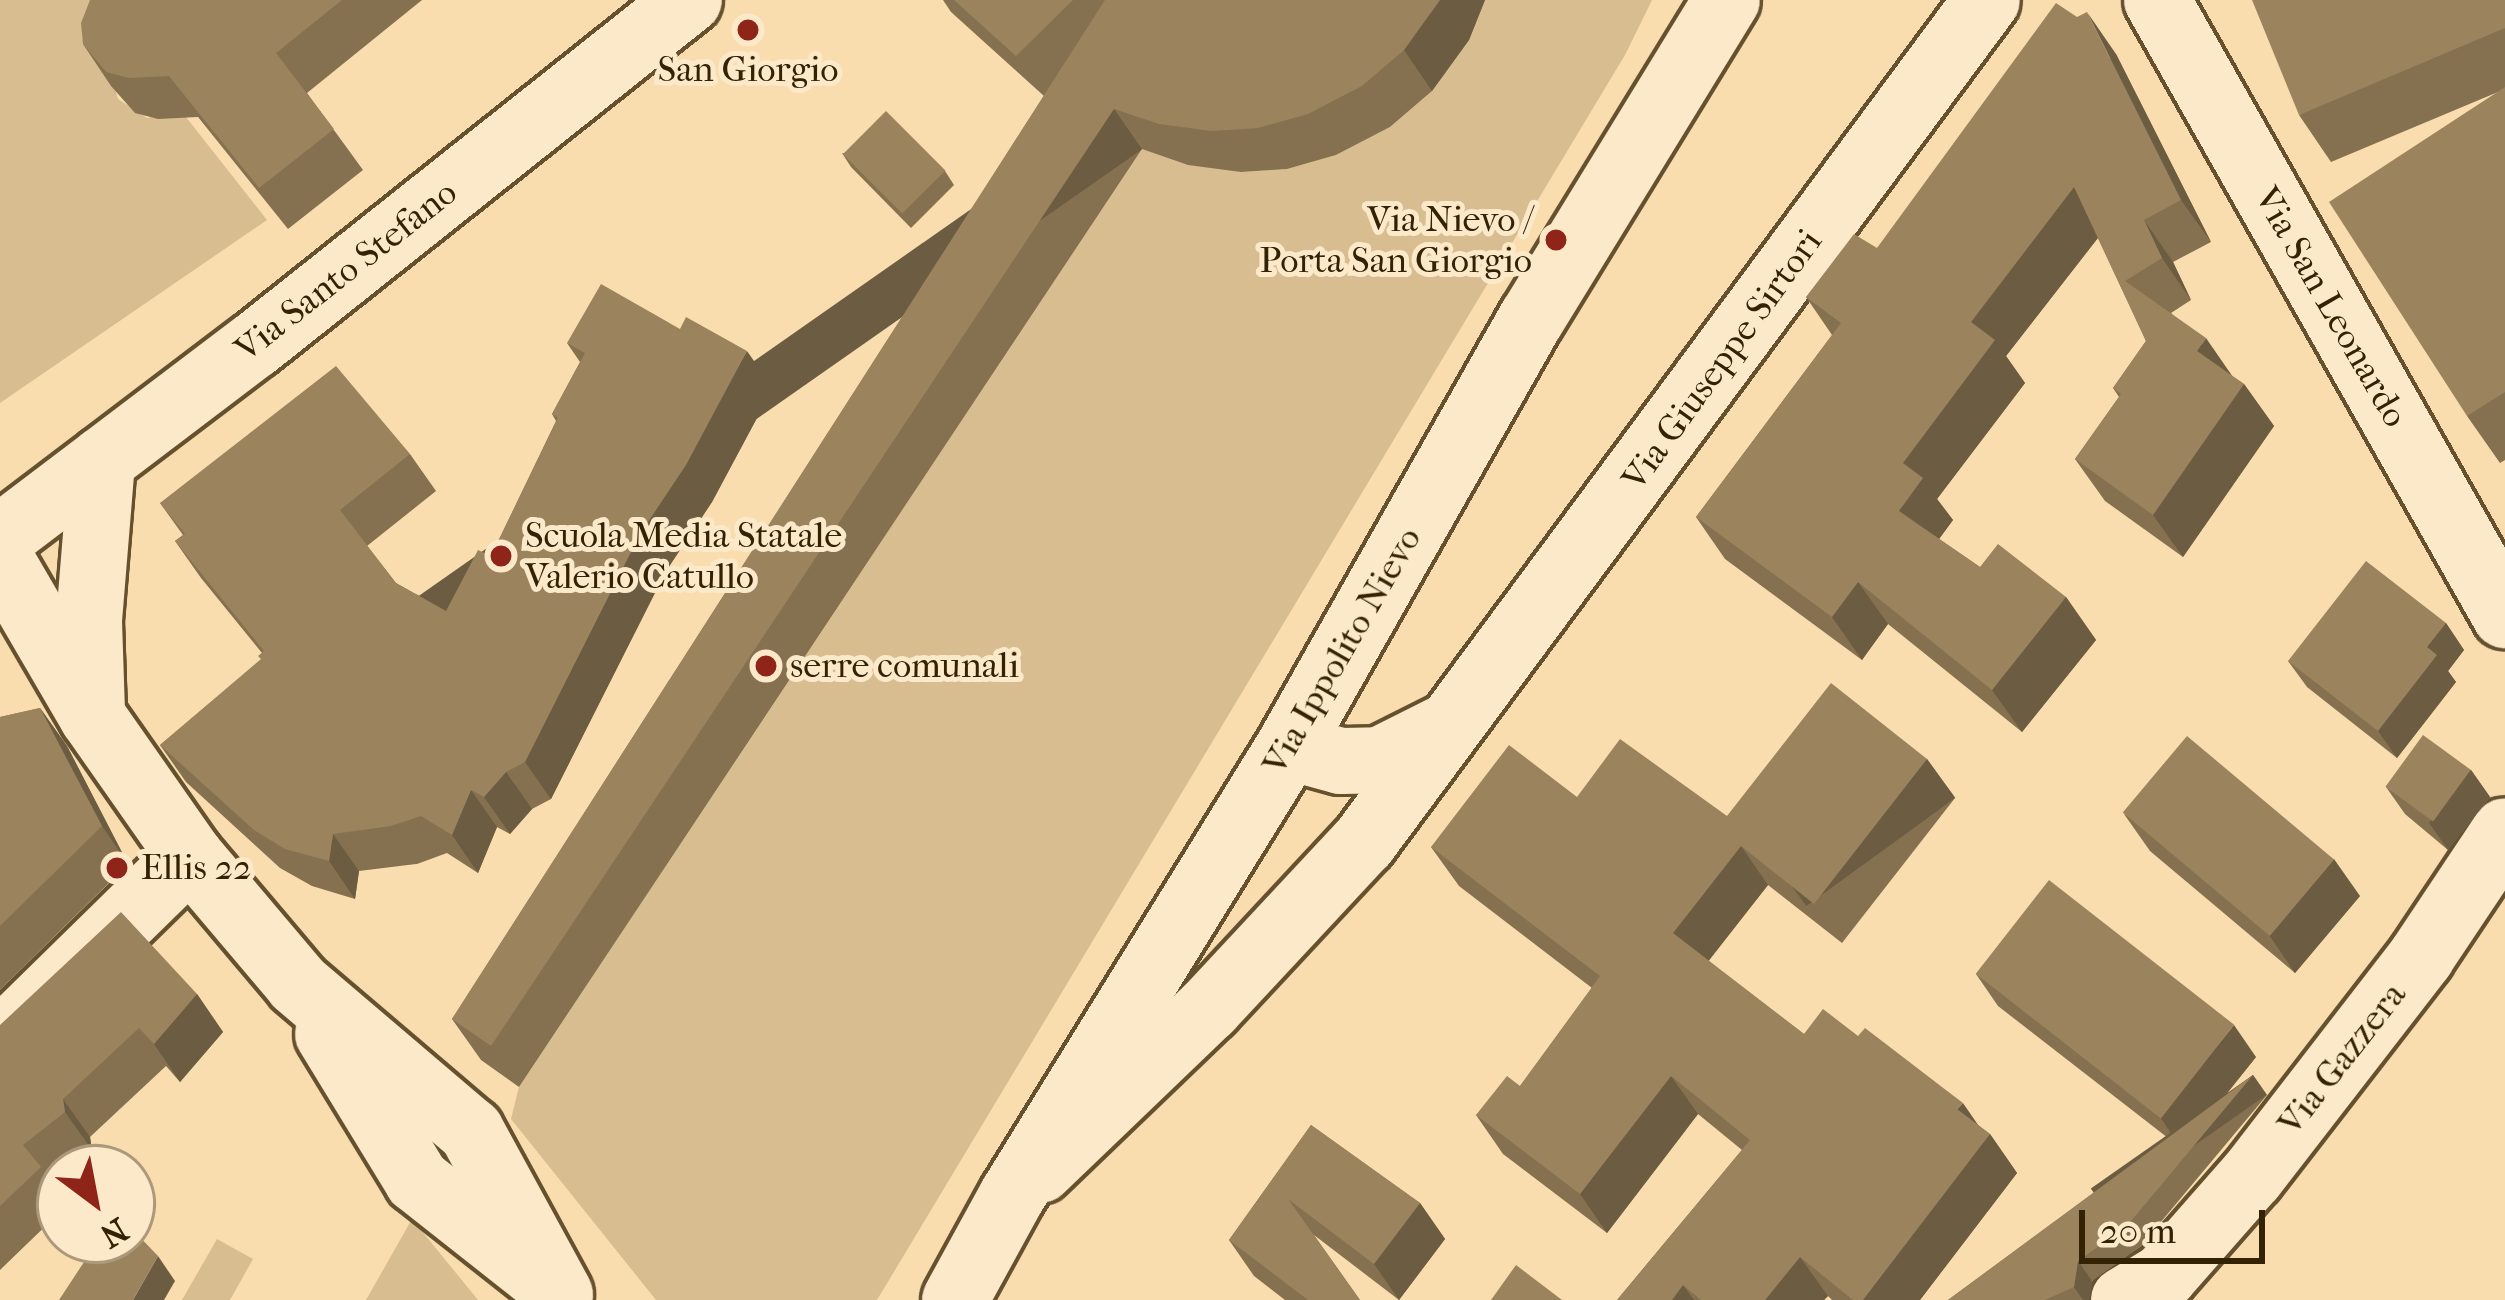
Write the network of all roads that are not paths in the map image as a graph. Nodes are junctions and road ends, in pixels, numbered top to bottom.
1 (689, 0) edge
2 (1727, 0) edge
3 (1987, 0) edge
4 (2157, 0) edge
5 (102, 460) junction
6 (0, 538) edge
7 (0, 558) edge
8 (2505, 615) edge
9 (19, 640) edge
10 (92, 716) junction
11 (1458, 721) junction
12 (1289, 747) junction
13 (2505, 831) edge
14 (190, 856) junction
15 (0, 1042) edge
16 (1012, 1196) junction
17 (2156, 1292) edge
18 (563, 1297) edge
19 (955, 1300) edge

1 - 5 street, Via Santo Stefano
2 - 12 street, Via Ippolito Nievo
3 - 11 street, Via Giuseppe Sirtori
4 - 8 street, Via San Leonardo
5 - 6 street, Via Santo Stefano
5 - 10 street
7 - 9 street
9 - 10 street
10 - 14 street
11 - 12 street, Via Giuseppe Sirtori
11 - 16 street, Via Giuseppe Sirtori
12 - 16 street, Via Ippolito Nievo
13 - 17 street, Via Gazzera
14 - 15 street
14 - 18 street
16 - 19 street, Via Ippolito Nievo

